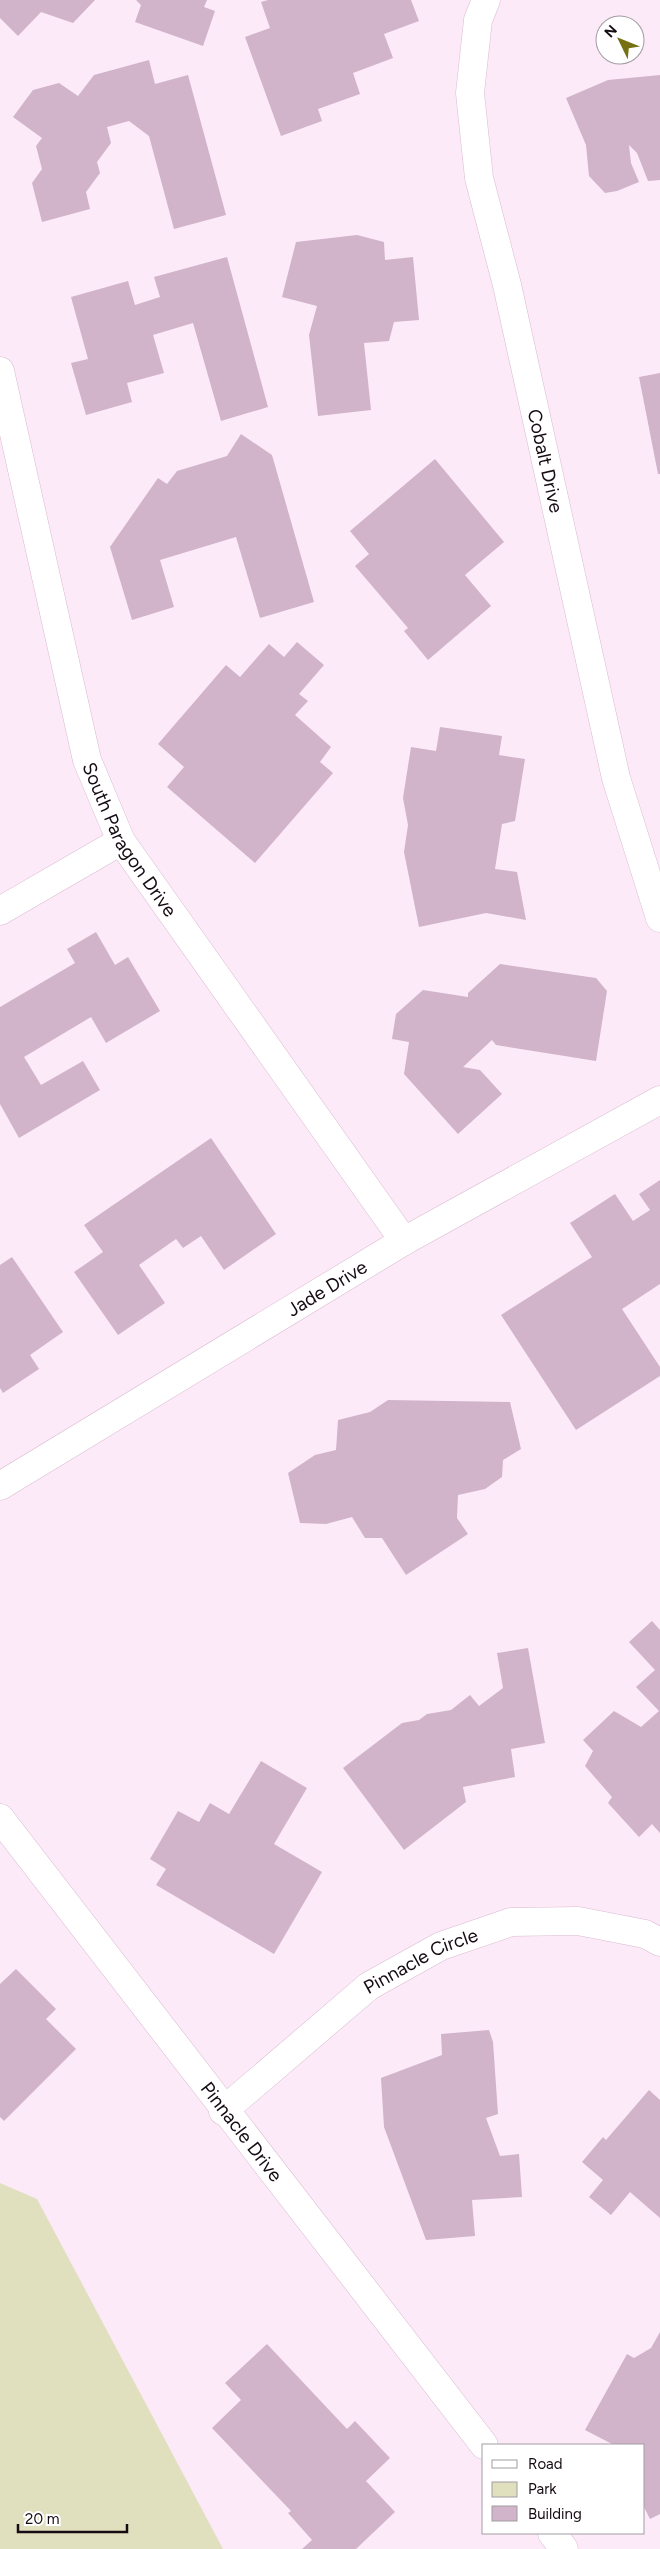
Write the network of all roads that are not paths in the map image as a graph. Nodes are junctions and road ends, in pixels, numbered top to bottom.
1 (486, 0) edge
2 (0, 371) edge
3 (10, 462) edge
4 (121, 841) junction
5 (0, 911) edge
6 (660, 918) edge
7 (660, 1100) edge
8 (404, 1241) junction
9 (0, 1486) edge
10 (0, 1818) edge
11 (660, 1942) edge
12 (224, 2111) junction
13 (482, 2444) edge
14 (553, 2534) edge
15 (564, 2549) edge

1 - 6 street, Cobalt Drive
2 - 3 street, South Paragon Drive
3 - 4 street, South Paragon Drive
4 - 5 street
4 - 8 street, South Paragon Drive
7 - 8 street, Jade Drive
8 - 9 street, Jade Drive
10 - 12 street, Pinnacle Drive
11 - 12 street, Pinnacle Circle
12 - 13 street, Pinnacle Drive
14 - 15 street

